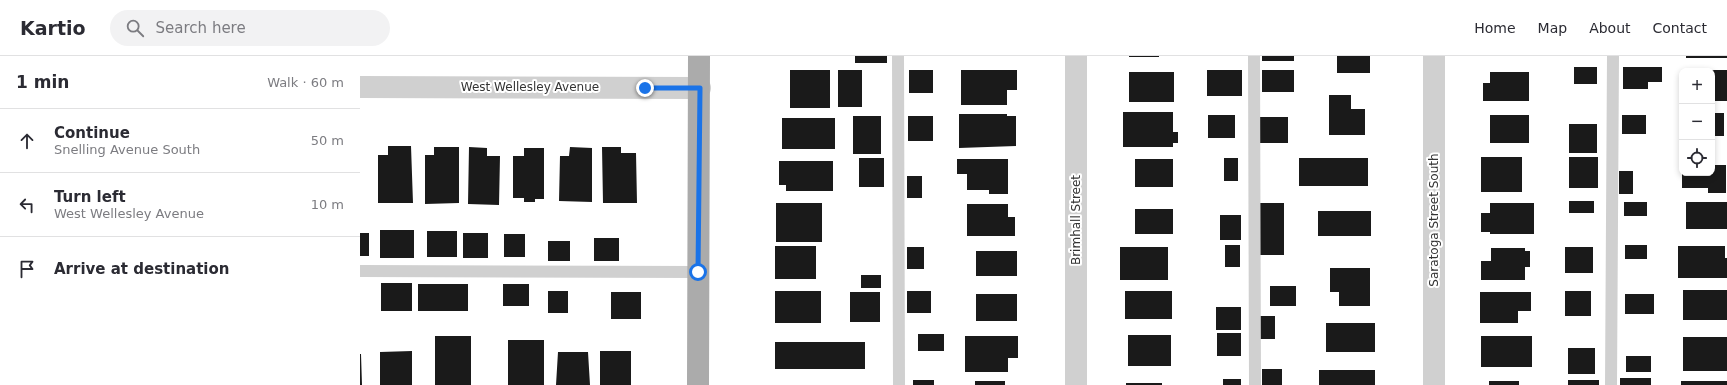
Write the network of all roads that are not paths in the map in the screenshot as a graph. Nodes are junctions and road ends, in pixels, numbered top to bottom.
1 (700, 56) edge
2 (898, 56) edge
3 (1076, 56) edge
4 (1254, 56) edge
5 (1434, 56) edge
6 (1613, 56) edge
7 (360, 87) edge
8 (700, 88) junction
9 (360, 272) edge
10 (698, 272) junction
11 (698, 385) edge
12 (899, 385) edge
13 (1076, 385) edge
14 (1254, 385) edge
15 (1434, 385) edge
16 (1611, 385) edge

1 - 8 main road
2 - 12 lane
3 - 13 street, Brimhall Street
4 - 14 lane
5 - 15 street, Saratoga Street South
6 - 16 lane
7 - 8 street, West Wellesley Avenue
8 - 10 main road
9 - 10 lane
10 - 11 main road

